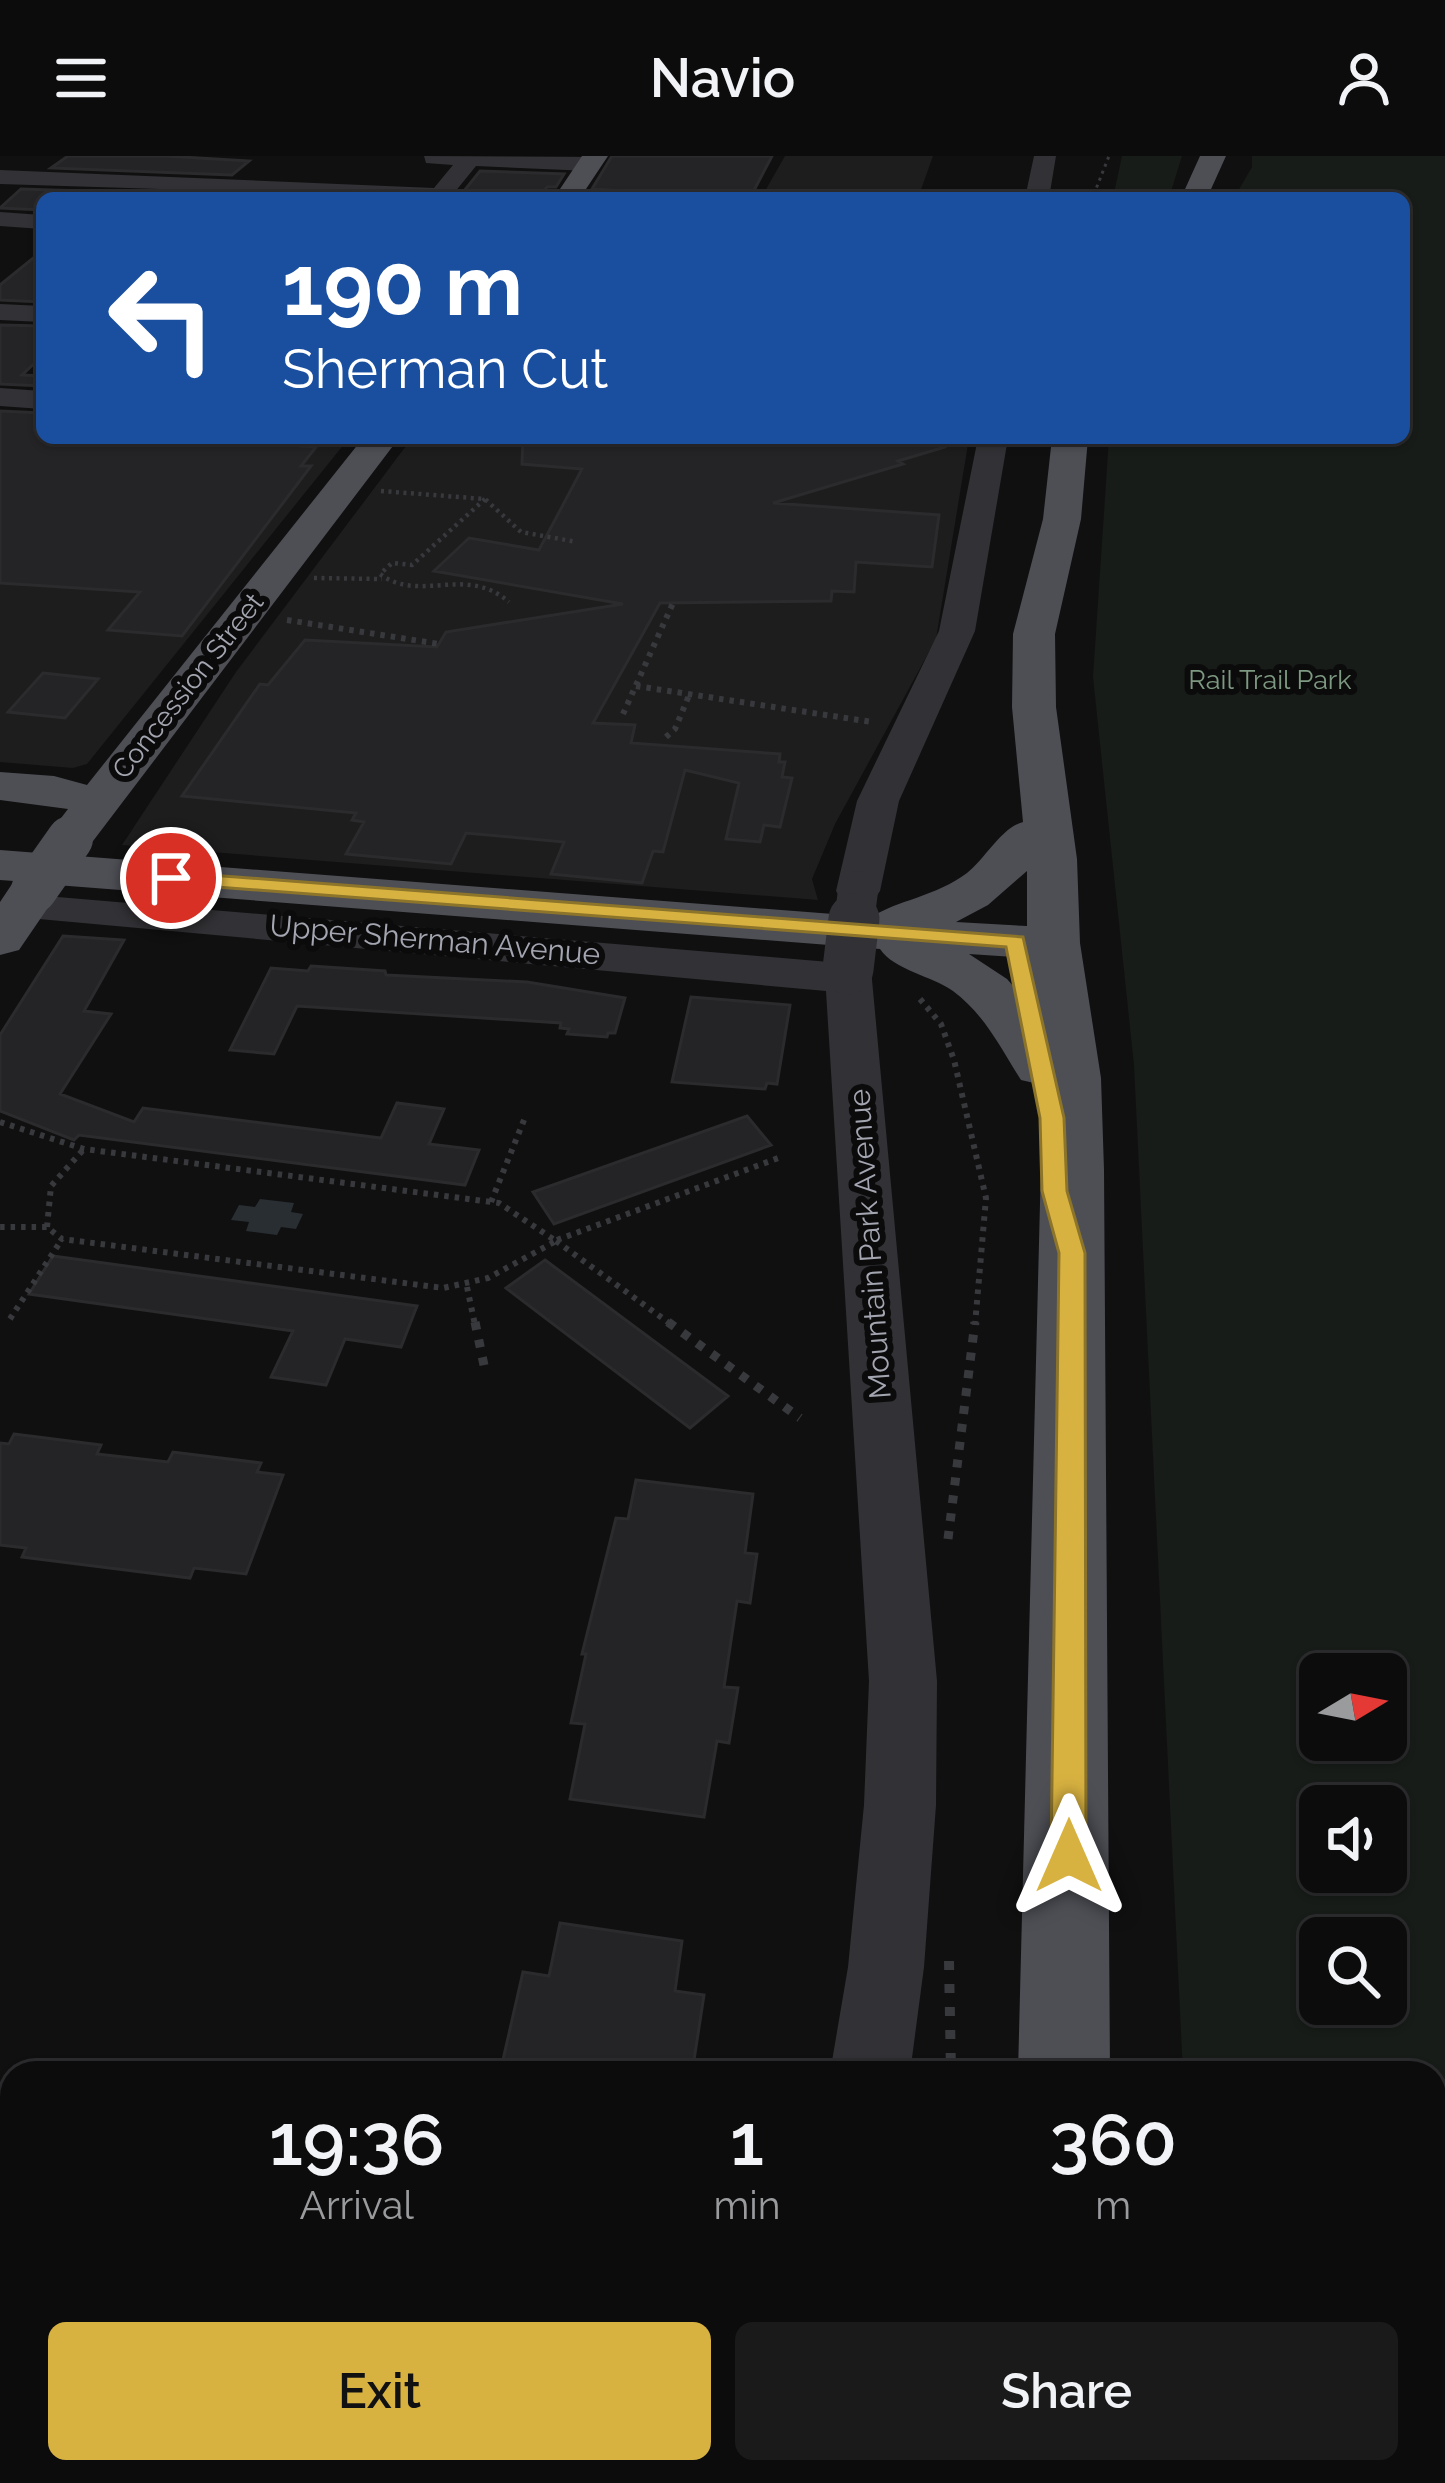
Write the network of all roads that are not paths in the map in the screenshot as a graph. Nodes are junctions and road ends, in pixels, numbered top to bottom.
1 (1045, 156) edge
2 (1213, 156) edge
3 (404, 157) edge
4 (472, 158) edge
5 (592, 160) edge
6 (0, 177) edge
7 (325, 192) edge
8 (443, 192) edge
9 (573, 192) edge
10 (1038, 192) edge
11 (1197, 192) edge
12 (0, 219) edge
13 (36, 222) edge
14 (0, 312) edge
15 (36, 314) edge
16 (0, 397) edge
17 (36, 400) edge
18 (376, 444) edge
19 (993, 444) edge
20 (1069, 444) edge
21 (0, 786) edge
22 (1034, 812) junction
23 (84, 821) junction
24 (14, 900) edge
25 (1035, 942) junction
26 (836, 959) junction
27 (1042, 1067) junction
28 (1072, 1253) junction
29 (872, 2061) edge
30 (1064, 2061) edge

1 - 10 street
2 - 11 main road
3 - 4 street
4 - 5 street
4 - 8 street
5 - 9 main road
6 - 7 street
12 - 13 street
14 - 15 street
16 - 17 street
18 - 23 main road, Concession Street
19 - 26 street, Mountain Park Avenue, bridge
20 - 22 main road
21 - 23 main road
22 - 25 main road
22 - 26 main road
23 - 24 main road, Concession Street, bridge
24 - 26 main road
25 - 26 main road
25 - 27 main road
25 - 28 main road
26 - 27 main road
26 - 29 street, Mountain Park Avenue
27 - 28 main road
28 - 30 main road

